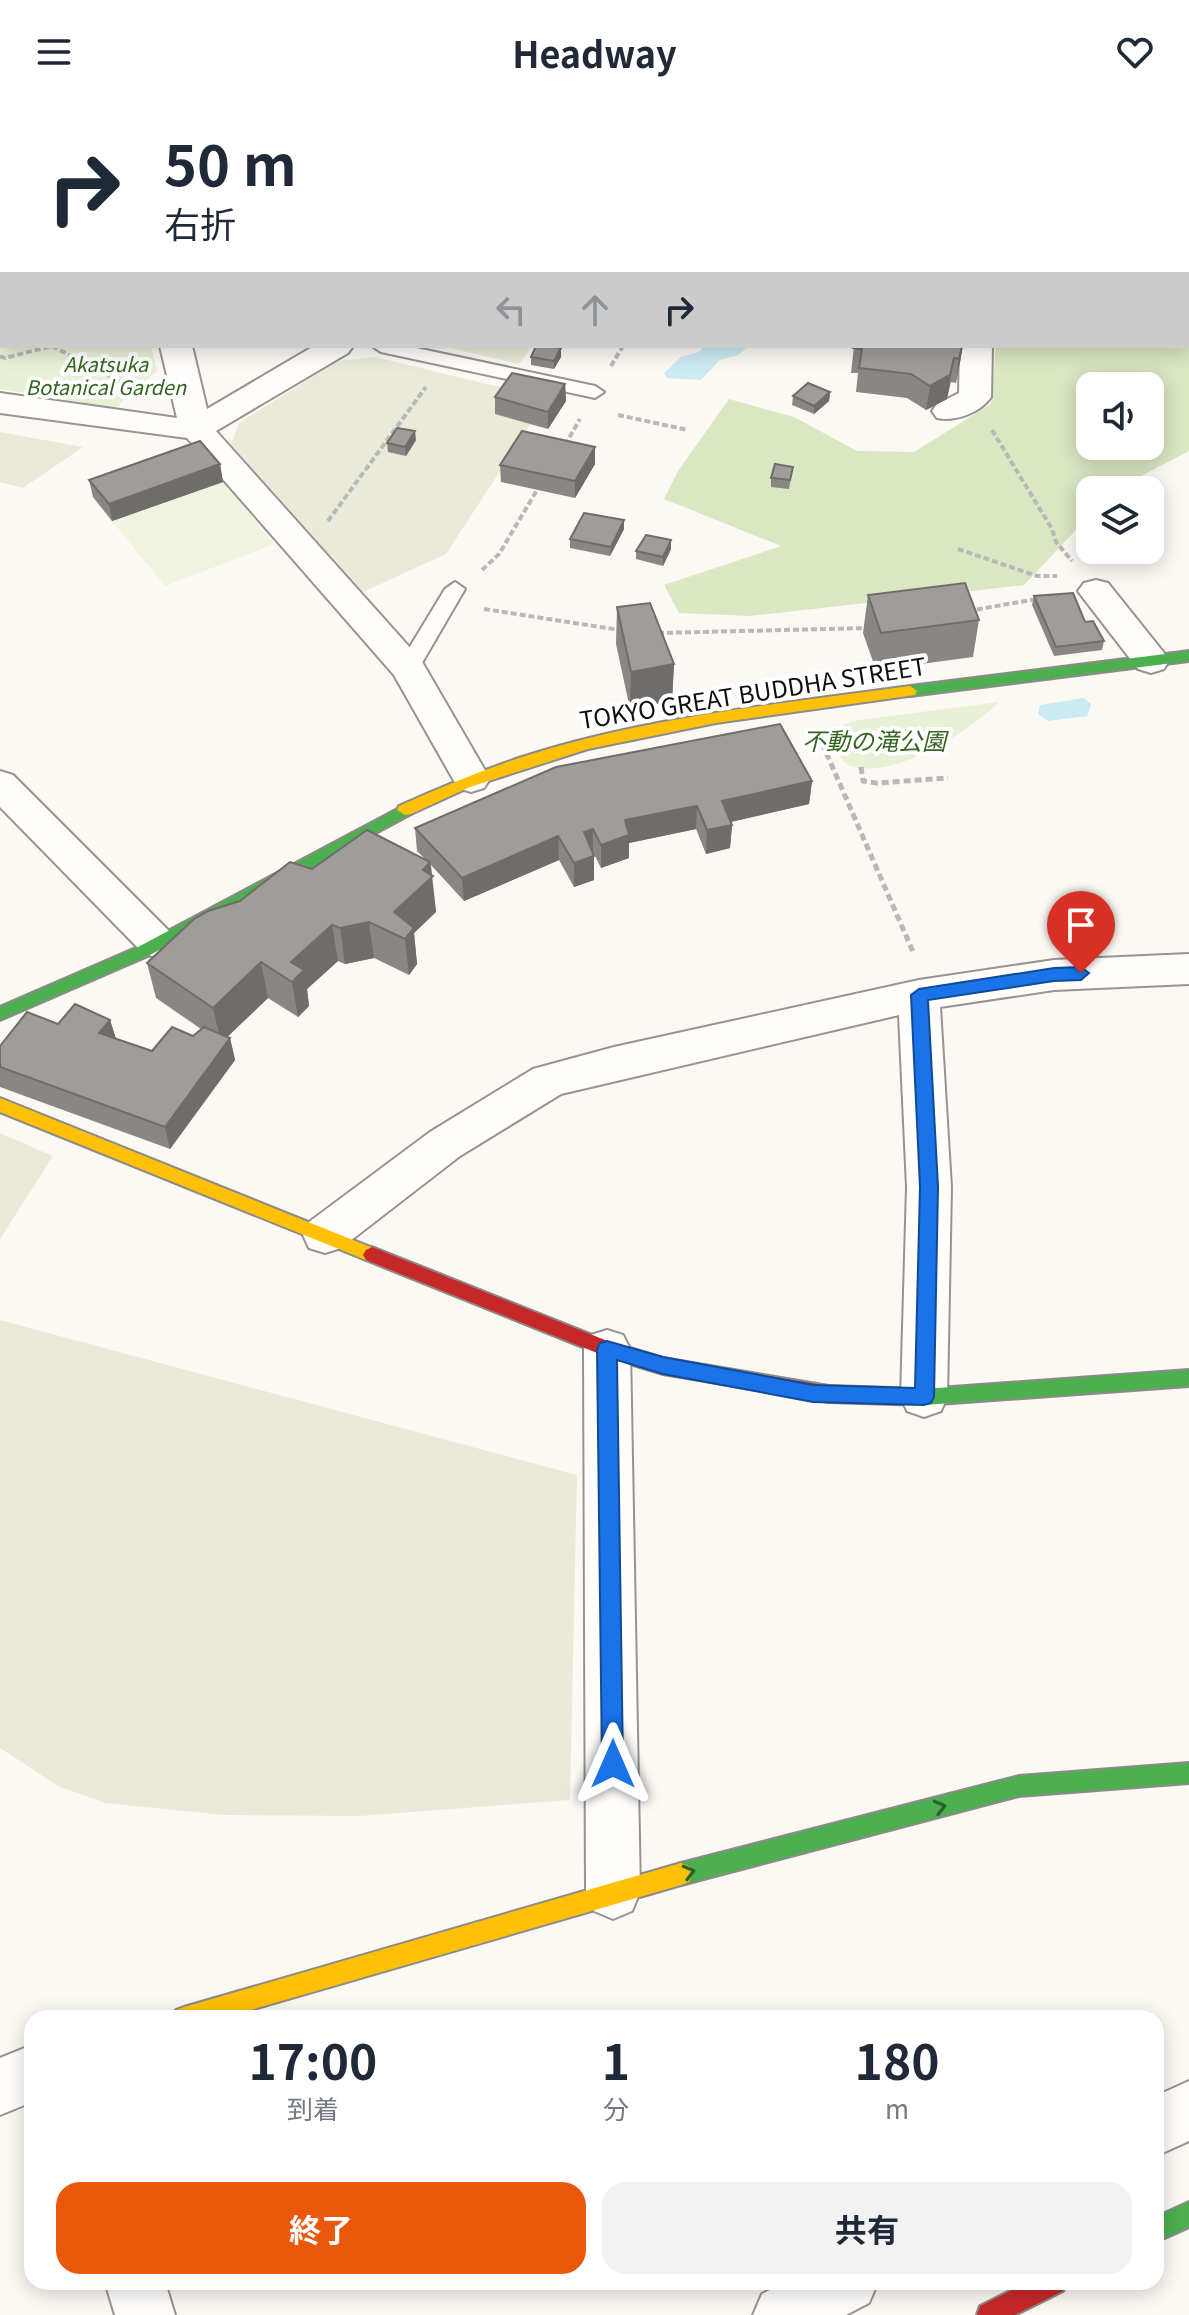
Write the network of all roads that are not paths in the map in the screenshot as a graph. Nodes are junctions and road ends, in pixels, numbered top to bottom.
1 (176, 348) edge
2 (334, 348) edge
3 (390, 348) edge
4 (976, 348) edge
5 (595, 392) dead end
6 (0, 403) edge
7 (948, 411) edge
8 (196, 429) junction
9 (1096, 591) road end
10 (451, 596) road end
11 (1189, 656) edge
12 (1151, 661) junction
13 (408, 668) junction
14 (471, 779) junction
15 (0, 784) edge
16 (157, 943) junction
17 (1189, 969) edge
18 (925, 994) junction
19 (0, 1014) edge
20 (0, 1105) edge
21 (325, 1235) junction
22 (607, 1349) junction
23 (1189, 1378) edge
24 (924, 1397) junction
25 (1189, 1773) edge
26 (613, 1892) junction
27 (211, 2010) edge
28 (24, 2076) edge
29 (0, 2087) edge
30 (1189, 2110) edge
31 (1164, 2123) edge
32 (1189, 2214) edge
33 (1164, 2226) edge
34 (137, 2290) edge
35 (832, 2290) edge
36 (1038, 2290) edge
37 (145, 2315) edge
38 (783, 2315) edge
39 (989, 2315) edge

1 - 8 street
2 - 8 street
3 - 5 lane
4 - 7 street
6 - 8 street
8 - 13 street
9 - 12 street
10 - 13 lane
11 - 12 main road, TOKYO GREAT BUDDHA STREET
12 - 14 main road, TOKYO GREAT BUDDHA STREET
13 - 14 street
14 - 16 main road, TOKYO GREAT BUDDHA STREET
15 - 16 street
16 - 19 main road, TOKYO GREAT BUDDHA STREET
17 - 18 street
18 - 21 street
18 - 24 street
20 - 21 main road
21 - 22 main road
22 - 24 main road
22 - 26 street
23 - 24 main road
26 -> 25 main road
26 - 27 main road
28 - 29 street
30 - 31 street
32 - 33 main road
34 - 37 street
35 - 38 street
36 - 39 main road

